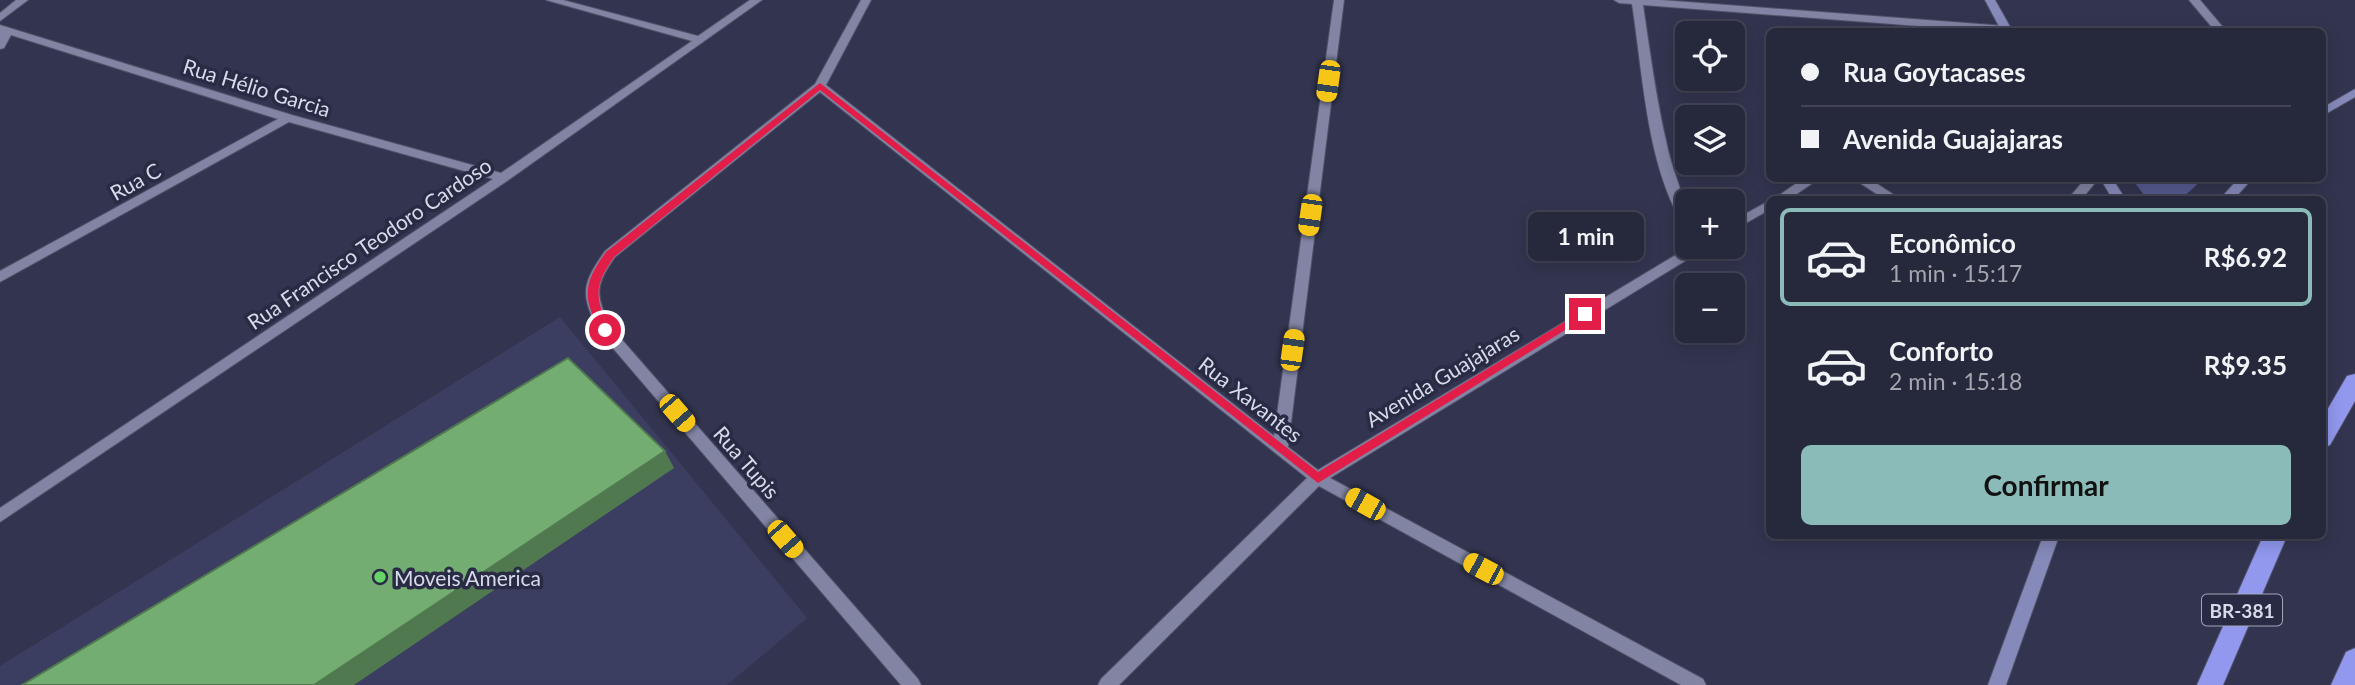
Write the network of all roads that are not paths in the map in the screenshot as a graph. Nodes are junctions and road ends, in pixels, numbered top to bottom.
1 (23, 0) edge
2 (551, 0) edge
3 (757, 0) edge
4 (866, 0) edge
5 (1339, 0) edge
6 (1619, 0) edge
7 (1990, 0) edge
8 (2194, 0) edge
9 (1637, 1) edge
10 (0, 18) edge
11 (1981, 28) edge
12 (2006, 28) edge
13 (2218, 28) edge
14 (4, 29) edge
15 (701, 40) junction
16 (0, 46) edge
17 (820, 86) junction
18 (2355, 92) edge
19 (2326, 110) edge
20 (288, 118) junction
21 (503, 178) junction
22 (1807, 182) edge
23 (1865, 182) edge
24 (2089, 182) edge
25 (2243, 182) edge
26 (1785, 196) edge
27 (1889, 196) edge
28 (2077, 196) edge
29 (2229, 196) edge
30 (1675, 197) edge
31 (1766, 207) edge
32 (1745, 219) edge
33 (1678, 259) edge
34 (0, 277) edge
35 (2355, 382) edge
36 (2326, 432) edge
37 (1280, 449) junction
38 (1318, 478) junction
39 (0, 516) edge
40 (2050, 539) edge
41 (2274, 539) edge
42 (2355, 660) edge
43 (912, 685) edge
44 (1107, 685) edge
45 (1697, 685) edge
46 (1997, 685) edge
47 (2210, 685) edge
48 (2344, 685) edge

1 - 10 street
2 - 15 street
3 - 15 street, Rua Francisco Teodoro Cardoso
4 - 17 street
5 - 37 street
6 - 9 street
7 - 12 main road
8 - 13 street
9 - 11 street
9 - 30 street
14 - 16 street
14 - 20 street, Rua Hélio Garcia
15 - 21 street, Rua Francisco Teodoro Cardoso
17 - 37 street, Rua Xavantes
17 - 43 street, Rua Tupis
18 - 19 main road
20 - 21 street, Rua Hélio Garcia
20 - 34 street, Rua C
21 - 39 street, Rua Francisco Teodoro Cardoso
22 - 26 street
23 - 27 street
24 - 28 street
25 - 29 main road
31 - 32 street
33 - 38 street, Avenida Guajajaras
35 - 36 highway
37 - 38 street, Rua Xavantes
38 - 44 street, Avenida Guajajaras
38 - 45 street, Rua Xavantes
40 - 46 main road
41 - 47 highway, BR-381
42 - 48 highway

